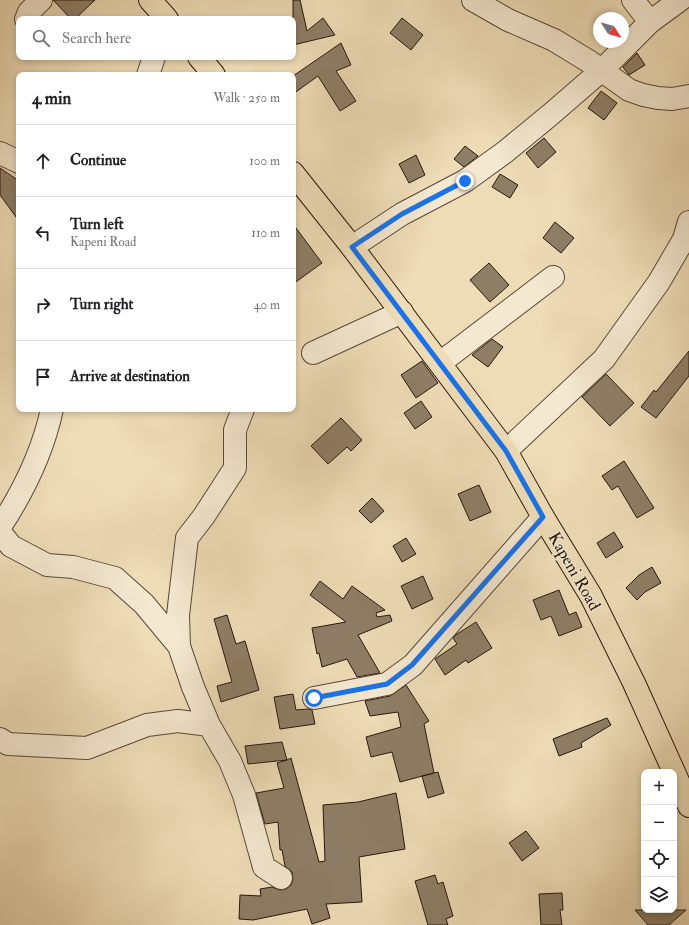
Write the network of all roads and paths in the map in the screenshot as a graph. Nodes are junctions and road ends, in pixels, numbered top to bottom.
1 (41, 0) edge
2 (150, 0) edge
3 (473, 0) edge
4 (633, 0) edge
5 (680, 0) edge
6 (27, 16) edge
7 (164, 16) edge
8 (650, 22) junction
9 (153, 60) edge
10 (202, 60) edge
11 (602, 70) junction
12 (149, 72) edge
13 (212, 72) edge
14 (689, 96) edge
15 (0, 153) edge
16 (16, 161) edge
17 (296, 177) edge
18 (689, 222) edge
19 (352, 247) junction
20 (553, 277) dead end
21 (402, 312) junction
22 (313, 353) dead end
23 (440, 363) junction
24 (51, 412) edge
25 (242, 412) edge
26 (506, 451) junction
27 (543, 517) junction
28 (0, 527) edge
29 (0, 532) edge
30 (179, 646) junction
31 (314, 698) dead end
32 (209, 725) junction
33 (0, 739) edge
34 (673, 769) edge
35 (677, 778) edge
36 (689, 804) edge
37 (281, 878) dead end

1 - 6 street
2 - 7 main road
3 - 11 street
4 - 8 street
5 - 8 street
8 - 11 street
9 - 12 street
10 - 13 main road
11 - 14 street
11 - 19 street
15 - 16 street
17 - 19 main road, Kapeni Road
18 - 26 street
19 - 21 main road, Kapeni Road
20 - 23 street
21 - 22 street
21 - 23 main road, Kapeni Road
23 - 26 main road, Kapeni Road
24 - 28 street
25 - 30 street
26 - 27 main road, Kapeni Road
27 - 31 street
27 - 34 main road, Kapeni Road
29 - 30 street
30 - 32 street
32 - 33 street
32 - 37 street
35 - 36 main road, Kapeni Road

